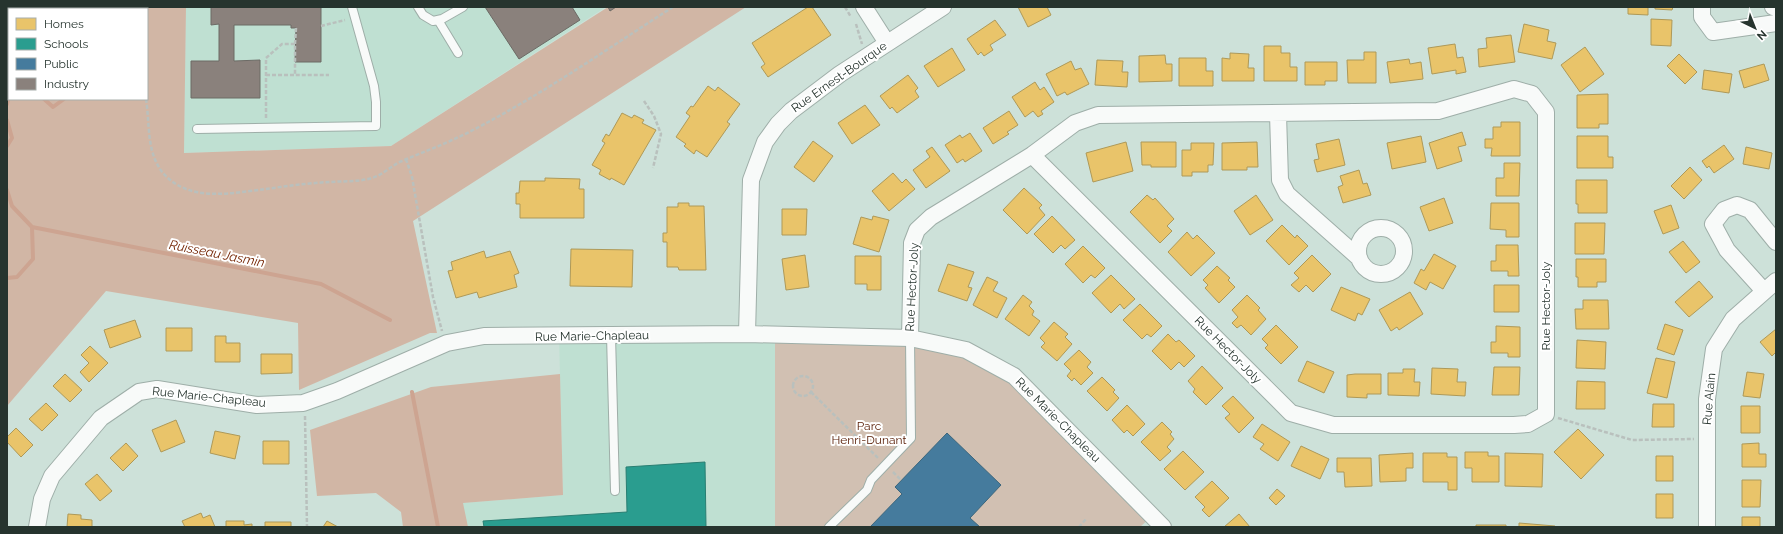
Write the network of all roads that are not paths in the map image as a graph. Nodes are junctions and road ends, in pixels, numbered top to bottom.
1 (352, 7) edge
2 (418, 7) edge
3 (463, 7) edge
4 (864, 7) edge
5 (943, 7) edge
6 (1702, 7) edge
7 (1773, 7) edge
8 (1776, 8) edge
9 (438, 20) junction
10 (1776, 24) edge
11 (887, 43) junction
12 (458, 53) dead end
13 (1278, 114) junction
14 (197, 129) dead end
15 (1032, 155) junction
16 (1776, 242) edge
17 (1358, 257) dead end
18 (1770, 286) edge
19 (747, 334) junction
20 (610, 336) junction
21 (910, 338) junction
22 (615, 492) dead end
23 (37, 527) edge
24 (829, 527) edge
25 (1163, 527) edge
26 (1707, 527) edge

1 - 14 lane
2 - 9 lane
3 - 9 lane
4 - 11 street
5 - 11 street, Rue Ernest-Bourque
6 - 10 street
7 - 8 street
9 - 12 lane
11 - 19 street, Rue Ernest-Bourque
13 - 15 street, Rue Hector-Joly
13 - 15 street, Rue Hector-Joly
13 - 17 street
15 - 21 street, Rue Hector-Joly
16 - 18 street, Rue Alain
18 - 26 street, Rue Alain
19 - 20 street, Rue Marie-Chapleau
19 - 21 street, Rue Marie-Chapleau
20 - 22 lane
20 - 23 street, Rue Marie-Chapleau
21 - 24 lane
21 - 25 street, Rue Marie-Chapleau

